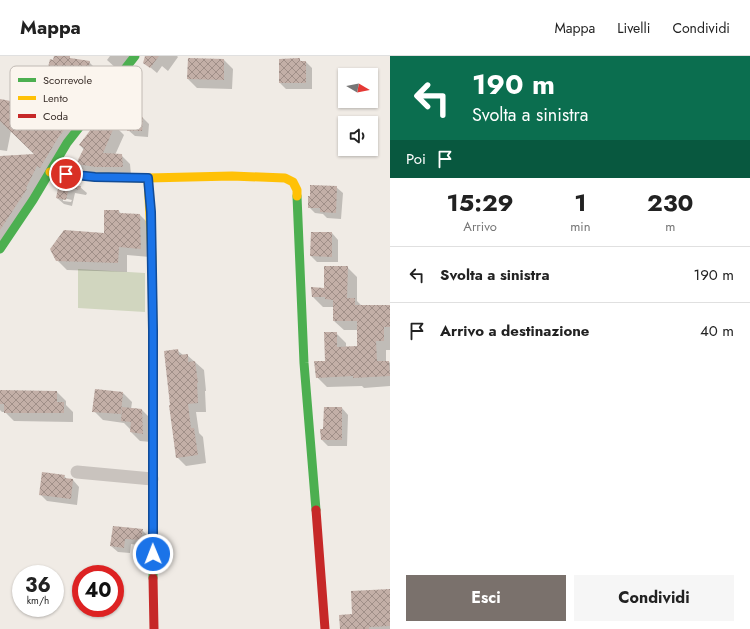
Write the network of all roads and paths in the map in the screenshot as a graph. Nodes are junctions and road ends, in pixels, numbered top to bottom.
1 (135, 56) edge
2 (127, 66) edge
3 (77, 130) edge
4 (50, 172) junction
5 (148, 178) junction
6 (0, 249) edge
7 (77, 472) dead end
8 (152, 479) junction
9 (154, 629) edge
10 (325, 629) edge

1 - 2 street
3 - 4 street
4 - 5 street
4 - 6 street
5 - 8 street
5 - 10 street
7 - 8 street
8 - 9 street

